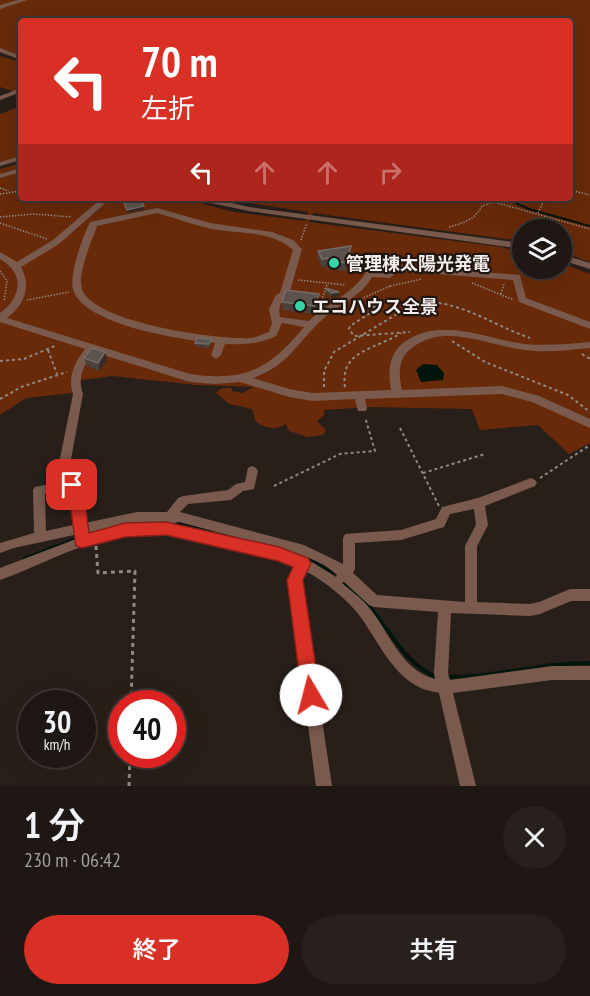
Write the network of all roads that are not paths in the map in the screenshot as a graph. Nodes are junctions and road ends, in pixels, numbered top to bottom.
1 (24, 0) edge
2 (0, 7) edge
3 (0, 50) edge
4 (18, 57) edge
5 (18, 91) edge
6 (0, 98) edge
7 (18, 159) edge
8 (0, 164) edge
9 (18, 171) edge
10 (0, 176) edge
11 (104, 201) edge
12 (212, 201) edge
13 (242, 201) edge
14 (237, 207) junction
15 (512, 244) edge
16 (0, 255) edge
17 (572, 260) edge
18 (17, 266) junction
19 (590, 266) edge
20 (0, 319) edge
21 (276, 319) junction
22 (311, 326) junction
23 (590, 326) edge
24 (221, 340) junction
25 (590, 345) edge
26 (92, 348) junction
27 (216, 355) dead end
28 (240, 378) junction
29 (397, 393) junction
30 (353, 396) junction
31 (362, 408) road end
32 (590, 424) edge
33 (252, 471) dead end
34 (531, 483) road end
35 (60, 486) junction
36 (479, 503) junction
37 (168, 523) junction
38 (80, 536) junction
39 (40, 537) junction
40 (0, 548) edge
41 (303, 563) junction
42 (0, 574) edge
43 (345, 574) junction
44 (335, 584) junction
45 (590, 595) edge
46 (445, 607) junction
47 (471, 609) junction
48 (590, 673) edge
49 (443, 680) junction
50 (324, 786) edge
51 (468, 786) edge

1 - 2 street
3 - 4 street
5 - 6 street
7 - 8 street
9 - 10 street
11 - 18 street
12 - 14 street
13 - 14 street
14 - 15 street
16 - 18 street
17 - 19 street
18 - 20 street
20 - 26 street
21 - 22 street
21 - 24 street
21 - 24 street
22 - 23 street
22 - 28 street
24 - 27 street
25 - 29 street
26 - 28 street
26 - 35 street
28 - 30 street
29 - 30 street
29 - 32 street
30 - 31 street
33 - 37 street
34 - 36 street
35 - 38 street
35 - 39 street
36 - 43 street
36 - 47 street
37 - 38 street
37 - 38 street
37 - 41 street
37 - 43 street
38 - 39 street
38 - 42 street
39 - 40 street
41 - 44 street
41 - 50 street
43 - 44 street
43 - 46 street
44 - 49 street
45 - 47 street
46 - 47 street
46 - 49 street
48 - 49 street
49 - 51 street

